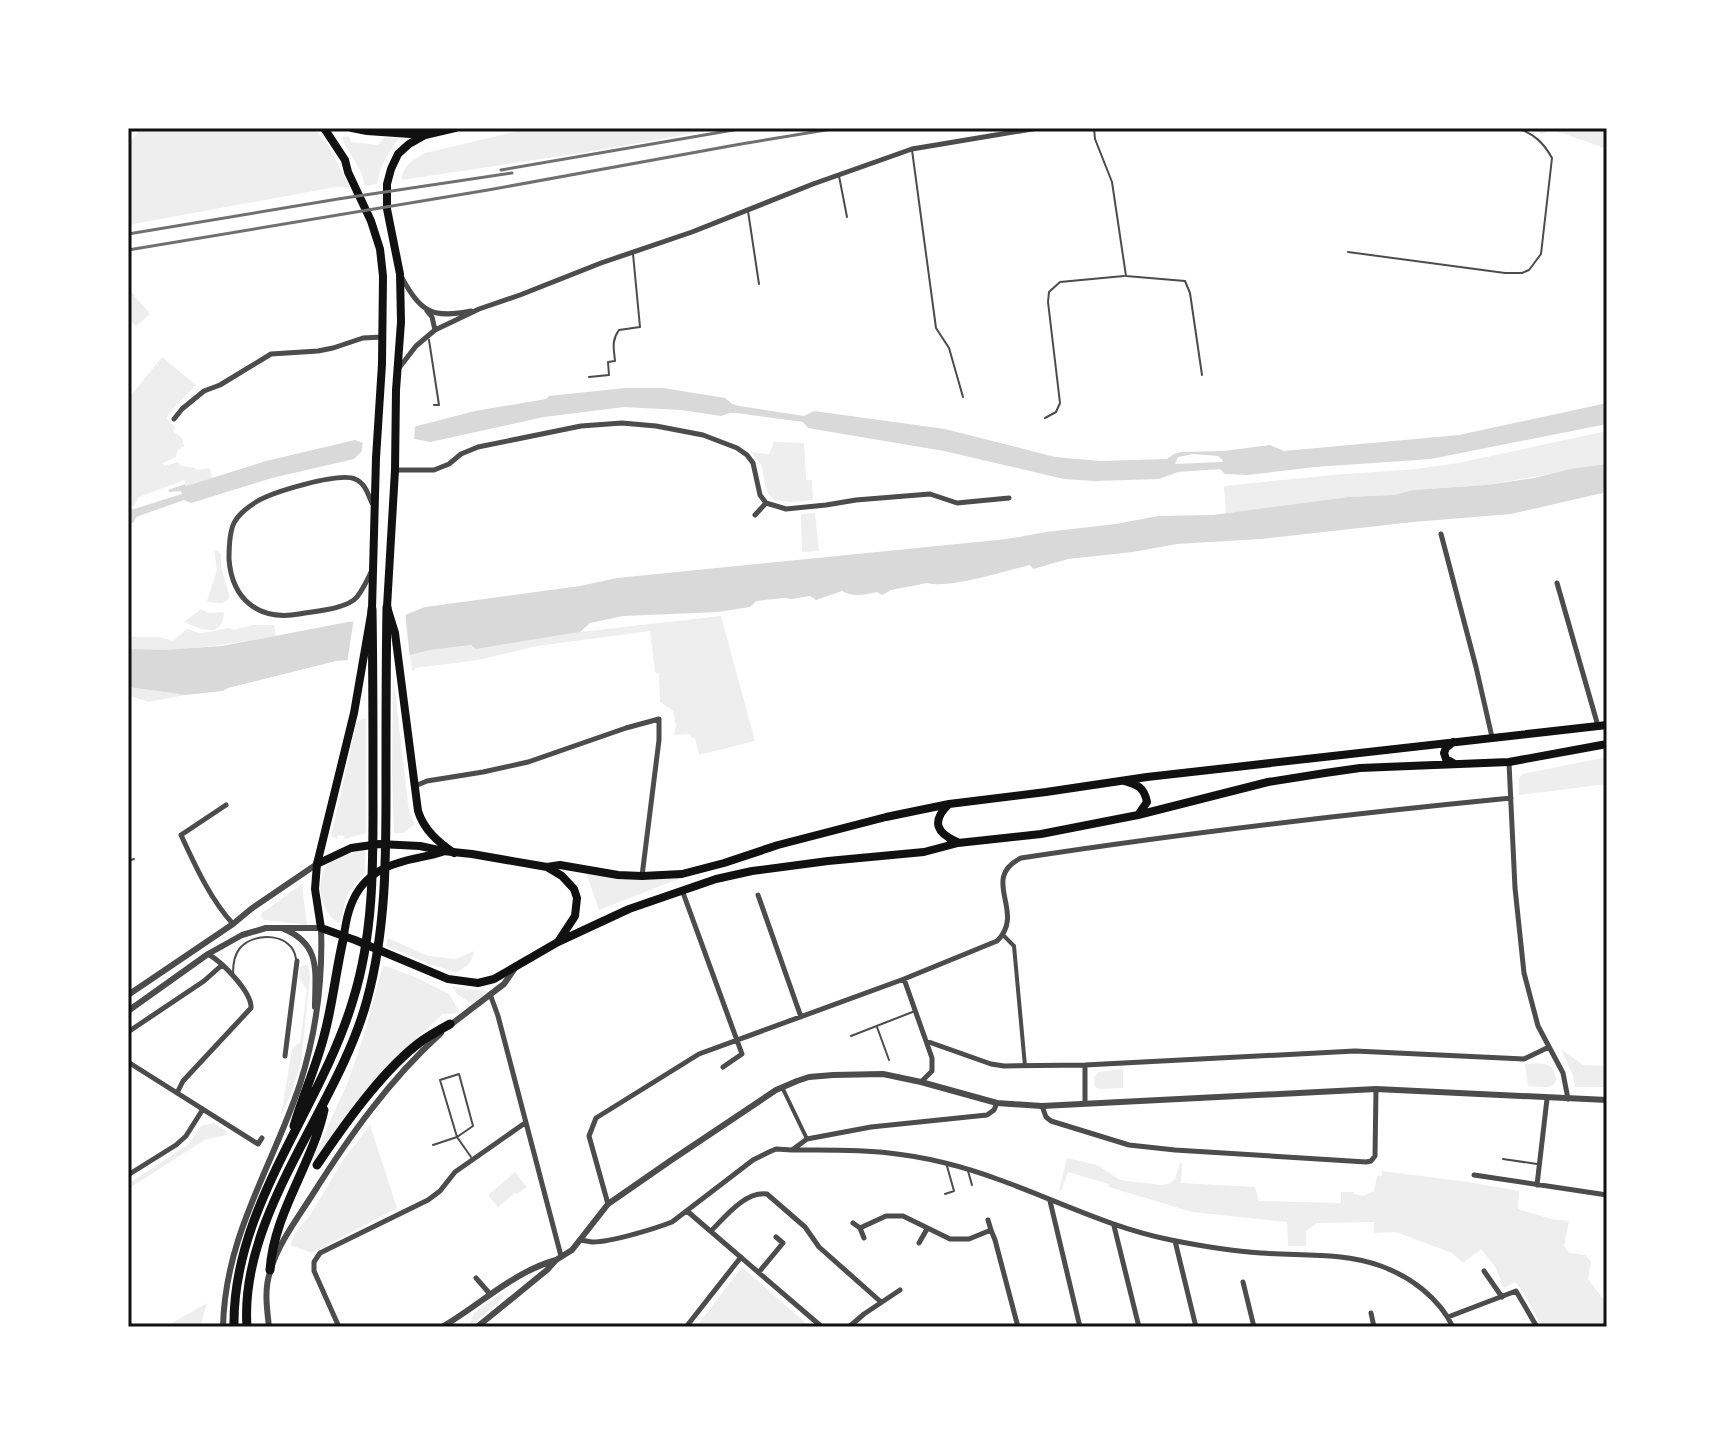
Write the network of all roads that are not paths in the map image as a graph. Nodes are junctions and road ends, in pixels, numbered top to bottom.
1 (324, 128) edge
2 (352, 128) edge
3 (455, 128) edge
4 (1038, 128) edge
5 (1094, 128) edge
6 (1518, 128) edge
7 (425, 135) junction
8 (912, 149) junction
9 (839, 175) junction
10 (747, 210) junction
11 (847, 217) dead end
12 (1348, 252) dead end
13 (633, 253) junction
14 (400, 274) junction
15 (1126, 276) junction
16 (759, 284) dead end
17 (479, 309) junction
18 (427, 310) junction
19 (435, 330) junction
20 (427, 335) junction
21 (382, 337) junction
22 (398, 369) junction
23 (1202, 375) dead end
24 (589, 377) dead end
25 (963, 397) dead end
26 (434, 405) dead end
27 (1045, 418) dead end
28 (174, 419) dead end
29 (395, 470) junction
30 (1009, 498) dead end
31 (766, 503) junction
32 (374, 508) junction
33 (755, 515) dead end
34 (1441, 534) dead end
35 (373, 569) junction
36 (1557, 583) dead end
37 (387, 607) junction
38 (372, 609) junction
39 (1602, 725) edge
40 (1492, 737) junction
41 (1453, 742) junction
42 (1552, 743) junction
43 (1607, 744) edge
44 (1509, 762) junction
45 (1454, 764) junction
46 (1123, 781) junction
47 (414, 787) junction
48 (1511, 798) junction
49 (949, 804) junction
50 (226, 805) dead end
51 (1138, 815) junction
52 (958, 843) junction
53 (443, 851) junction
54 (454, 853) junction
55 (134, 859) dead end
56 (128, 861) edge
57 (317, 864) junction
58 (547, 867) junction
59 (642, 876) junction
60 (682, 890) junction
61 (758, 895) dead end
62 (233, 924) junction
63 (281, 927) junction
64 (321, 928) junction
65 (1003, 935) junction
66 (344, 936) junction
67 (558, 942) junction
68 (208, 954) junction
69 (297, 961) junction
70 (314, 961) junction
71 (222, 965) junction
72 (515, 968) junction
73 (233, 976) junction
74 (904, 979) junction
75 (490, 994) junction
76 (128, 995) edge
77 (916, 1010) junction
78 (128, 1011) edge
79 (801, 1017) junction
80 (450, 1024) junction
81 (877, 1026) junction
82 (314, 1027) junction
83 (128, 1032) edge
84 (851, 1036) dead end
85 (737, 1040) junction
86 (926, 1041) junction
87 (1549, 1047) junction
88 (285, 1056) dead end
89 (889, 1060) dead end
90 (128, 1062) edge
91 (1085, 1065) junction
92 (1025, 1066) junction
93 (723, 1067) dead end
94 (921, 1082) junction
95 (782, 1087) junction
96 (1376, 1089) junction
97 (177, 1093) junction
98 (327, 1099) junction
99 (1547, 1099) junction
100 (1568, 1099) junction
101 (1607, 1100) edge
102 (997, 1103) junction
103 (1085, 1103) junction
104 (1042, 1106) junction
105 (203, 1109) junction
106 (525, 1123) junction
107 (457, 1137) junction
108 (262, 1138) dead end
109 (807, 1139) junction
110 (433, 1145) dead end
111 (287, 1148) junction
112 (792, 1150) junction
113 (472, 1158) junction
114 (1503, 1159) dead end
115 (946, 1164) junction
116 (1539, 1164) junction
117 (317, 1165) dead end
118 (968, 1170) junction
119 (128, 1175) edge
120 (1474, 1175) dead end
121 (972, 1185) dead end
122 (1537, 1185) junction
123 (945, 1194) dead end
124 (1607, 1195) edge
125 (1050, 1201) junction
126 (608, 1204) junction
127 (687, 1211) junction
128 (988, 1220) dead end
129 (853, 1223) dead end
130 (1114, 1226) junction
131 (860, 1228) junction
132 (927, 1229) junction
133 (991, 1230) junction
134 (711, 1231) junction
135 (776, 1237) dead end
136 (864, 1238) dead end
137 (579, 1240) junction
138 (1175, 1241) junction
139 (919, 1243) dead end
140 (741, 1257) junction
141 (558, 1258) junction
142 (270, 1270) junction
143 (1484, 1271) dead end
144 (759, 1272) junction
145 (476, 1278) dead end
146 (1243, 1282) dead end
147 (900, 1290) dead end
148 (490, 1294) junction
149 (1502, 1297) junction
150 (881, 1302) junction
151 (1371, 1313) dead end
152 (1448, 1317) junction
153 (456, 1324) edge
154 (223, 1327) edge
155 (234, 1327) edge
156 (247, 1327) edge
157 (269, 1327) edge
158 (339, 1327) edge
159 (442, 1327) edge
160 (477, 1327) edge
161 (686, 1327) edge
162 (822, 1327) edge
163 (849, 1327) edge
164 (1018, 1327) edge
165 (1080, 1327) edge
166 (1139, 1327) edge
167 (1196, 1327) edge
168 (1254, 1327) edge
169 (1374, 1327) edge
170 (1453, 1327) edge
171 (1537, 1327) edge

1 - 21 main road
2 - 7 main road
3 - 7 main road
4 - 8 street
5 - 15 lane
6 - 12 lane
7 - 14 main road
8 - 9 street
8 - 25 lane
9 - 10 street
9 - 11 lane
10 - 13 street
10 - 16 lane
13 - 17 street
13 - 24 lane
14 - 18 street
14 - 22 main road
15 - 23 lane
15 - 27 lane
17 - 18 street
17 - 19 street
18 - 19 street
19 - 20 street
20 - 22 street
20 - 26 lane
21 - 28 street
21 - 32 main road
22 - 29 main road
29 - 31 street
29 - 37 main road
30 - 31 street
31 - 33 street
32 - 35 main road
32 - 35 street
34 - 40 street
35 - 38 main road
36 - 39 street
37 - 47 main road
37 - 98 highway
38 - 57 main road
38 - 111 highway
39 - 42 main road
40 - 41 main road
40 - 42 main road
41 - 45 main road
41 - 46 main road
42 - 43 main road
42 - 44 main road
44 - 45 main road
44 - 48 street
45 - 51 main road
46 - 49 main road
46 - 51 main road
47 - 54 main road
47 - 59 street
48 - 65 street
48 - 87 street
49 - 52 main road
49 - 59 main road
50 - 62 street
51 - 52 main road
52 - 60 main road
53 - 54 main road
53 - 57 main road
53 - 66 main road
54 - 58 main road
55 - 56 lane
57 - 62 street
57 - 64 main road
58 - 59 main road
58 - 67 main road
60 - 67 main road
60 - 85 street
61 - 79 street
62 - 76 street
63 - 64 street
63 - 68 street
63 - 70 street
64 - 66 main road
64 - 82 street
65 - 74 street
65 - 92 street
66 - 72 main road
66 - 111 highway
67 - 72 main road
68 - 71 street
68 - 78 street
69 - 70 lane
69 - 73 lane
69 - 88 street
70 - 82 street
71 - 73 street
71 - 83 street
72 - 75 street
73 - 97 street
74 - 77 street
74 - 79 street
75 - 80 street
75 - 106 street
77 - 81 lane
77 - 86 street
79 - 85 street
80 - 117 highway
80 - 142 street
81 - 84 lane
81 - 89 lane
82 - 154 street
85 - 93 street
85 - 126 street
86 - 92 street
86 - 94 street
87 - 91 street
87 - 100 street
90 - 97 street
91 - 92 street
91 - 103 street
94 - 95 street
94 - 102 street
95 - 109 street
95 - 126 street
96 - 99 street
96 - 103 street
96 - 104 street
97 - 105 street
98 - 142 highway
98 - 156 highway
99 - 100 street
99 - 116 street
100 - 101 street
102 - 104 street
102 - 109 street
103 - 104 street
105 - 108 street
105 - 119 street
106 - 113 street
106 - 141 street
107 - 107 lane
107 - 110 lane
107 - 113 lane
109 - 112 street
111 - 155 highway
112 - 115 street
112 - 127 street
113 - 158 street
114 - 116 lane
115 - 118 street
115 - 123 lane
116 - 122 street
118 - 121 lane
118 - 125 street
120 - 122 street
122 - 124 street
125 - 130 street
125 - 165 street
126 - 137 street
127 - 134 street
127 - 137 street
128 - 133 street
129 - 131 street
130 - 138 street
130 - 166 street
131 - 132 street
131 - 136 street
132 - 133 street
132 - 139 street
133 - 164 street
134 - 140 street
134 - 150 street
135 - 144 street
137 - 141 street
138 - 152 street
138 - 167 street
140 - 144 street
140 - 161 street
141 - 148 street
141 - 160 street
142 - 157 street
143 - 149 street
144 - 162 street
145 - 148 street
146 - 168 street
147 - 150 street
148 - 153 street
149 - 152 street
149 - 171 street
150 - 163 street
151 - 169 street
152 - 170 street
153 - 159 street

